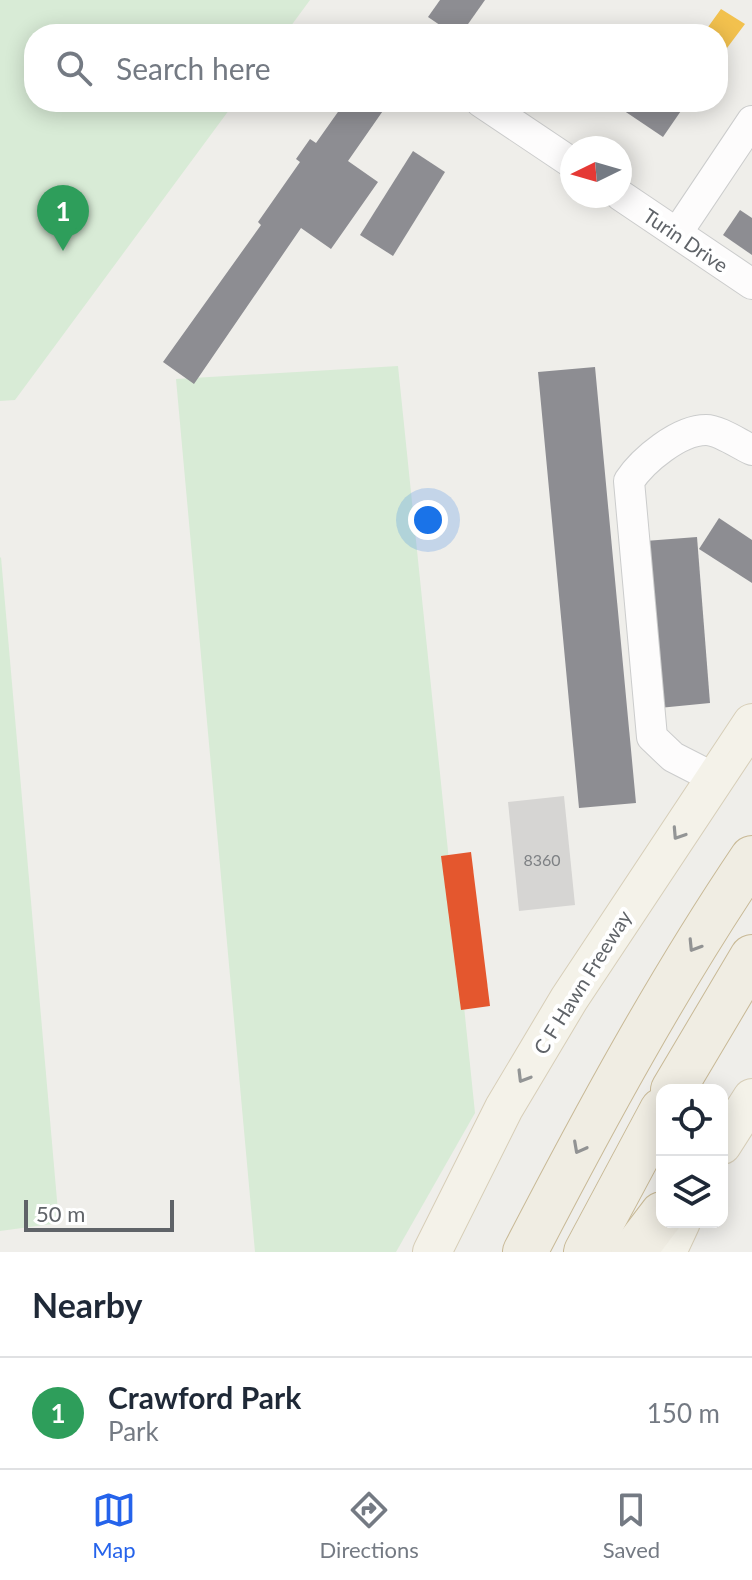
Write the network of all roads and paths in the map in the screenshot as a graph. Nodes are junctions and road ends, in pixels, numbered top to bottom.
1 (496, 112) edge
2 (752, 121) edge
3 (560, 155) edge
4 (632, 203) edge
5 (677, 233) junction
6 (752, 284) edge
7 (752, 450) edge
8 (752, 723) edge
9 (714, 778) junction
10 (752, 823) edge
11 (752, 858) edge
12 (723, 901) junction
13 (752, 957) edge
14 (677, 1084) edge
15 (752, 1098) edge
16 (656, 1121) edge
17 (728, 1136) edge
18 (656, 1222) edge
19 (678, 1228) edge
20 (432, 1252) edge
21 (525, 1252) edge
22 (586, 1252) edge
23 (633, 1252) edge
24 (667, 1252) edge

1 - 3 street
2 - 5 street
4 - 5 street, Turin Drive
5 - 6 street, Turin Drive
7 - 9 street
8 - 9 main road, C F Hawn Freeway
9 -> 20 main road, C F Hawn Freeway
10 - 12 highway
11 - 12 highway
12 -> 21 highway
13 - 14 highway
15 - 17 main road
16 - 22 highway
18 - 23 highway
19 - 24 main road

